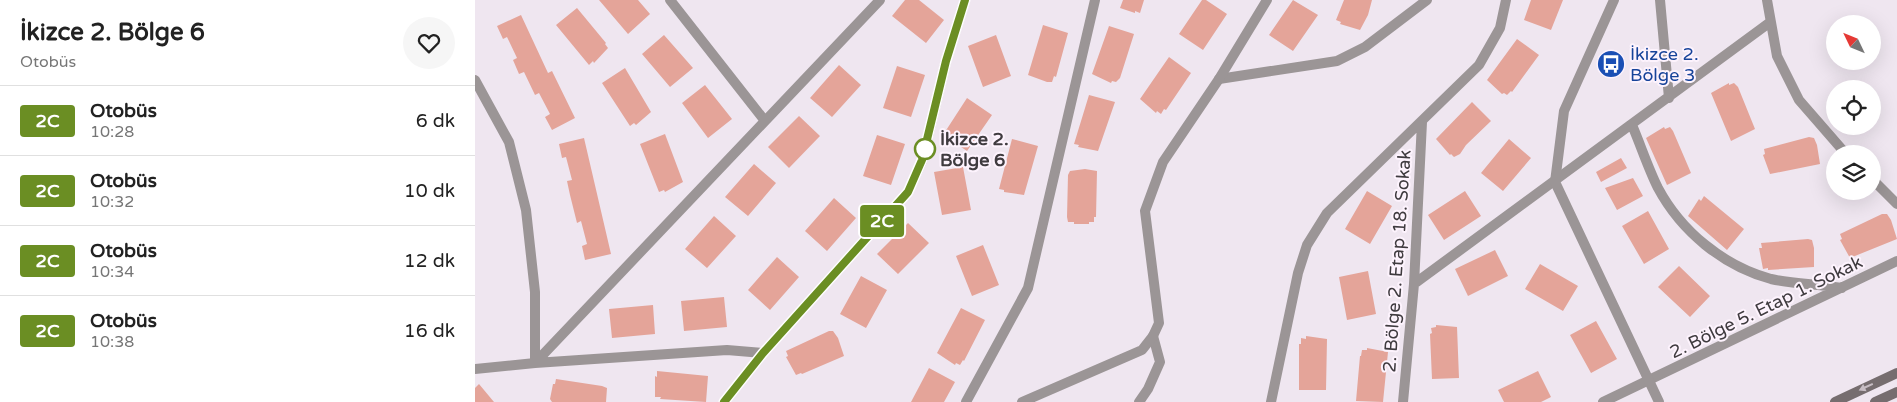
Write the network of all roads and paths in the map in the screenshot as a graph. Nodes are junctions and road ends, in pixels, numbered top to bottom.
1 (670, 0) edge
2 (880, 0) edge
3 (965, 0) edge
4 (1095, 0) edge
5 (1267, 0) edge
6 (1427, 0) edge
7 (1507, 0) edge
8 (1614, 0) edge
9 (1660, 0) edge
10 (1767, 0) edge
11 (1769, 23) junction
12 (1219, 78) junction
13 (475, 80) edge
14 (1669, 98) junction
15 (765, 121) junction
16 (1422, 122) junction
17 (1632, 125) junction
18 (1838, 145) edge
19 (1555, 182) junction
20 (1881, 188) edge
21 (1897, 204) edge
22 (1897, 262) edge
23 (1414, 284) junction
24 (1842, 288) junction
25 (1153, 336) junction
26 (763, 353) junction
27 (535, 363) junction
28 (475, 369) edge
29 (1897, 373) edge
30 (1648, 381) junction
31 (1897, 392) edge
32 (724, 402) edge
33 (966, 402) edge
34 (1022, 402) edge
35 (1139, 402) edge
36 (1271, 402) edge
37 (1403, 402) edge
38 (1603, 402) edge
39 (1659, 402) edge
40 (1835, 402) edge
41 (1875, 402) edge

1 - 15 street
2 - 15 street
3 - 26 street
4 - 33 street
5 - 12 street
6 - 12 street
7 - 16 street
8 - 19 street
9 - 14 street
10 - 11 street
11 - 14 street
11 - 18 street
12 - 25 street
13 - 27 street
14 - 17 street
15 - 27 street
16 - 23 street, 2. Bölge 2. Etap 18. Sokak
16 - 36 street
17 - 19 street
17 - 24 street
19 - 23 street
19 - 30 street
20 - 21 street
22 - 24 street, 2. Bölge 5. Etap 1. Sokak
23 - 37 street, 2. Bölge 2. Etap 18. Sokak
24 - 30 street, 2. Bölge 5. Etap 1. Sokak
25 - 34 street
25 - 35 street
26 - 27 street
26 - 32 street
27 - 28 street
29 -> 40 main road
30 - 38 street, 2. Bölge 5. Etap 1. Sokak
30 - 39 street
31 - 41 main road

